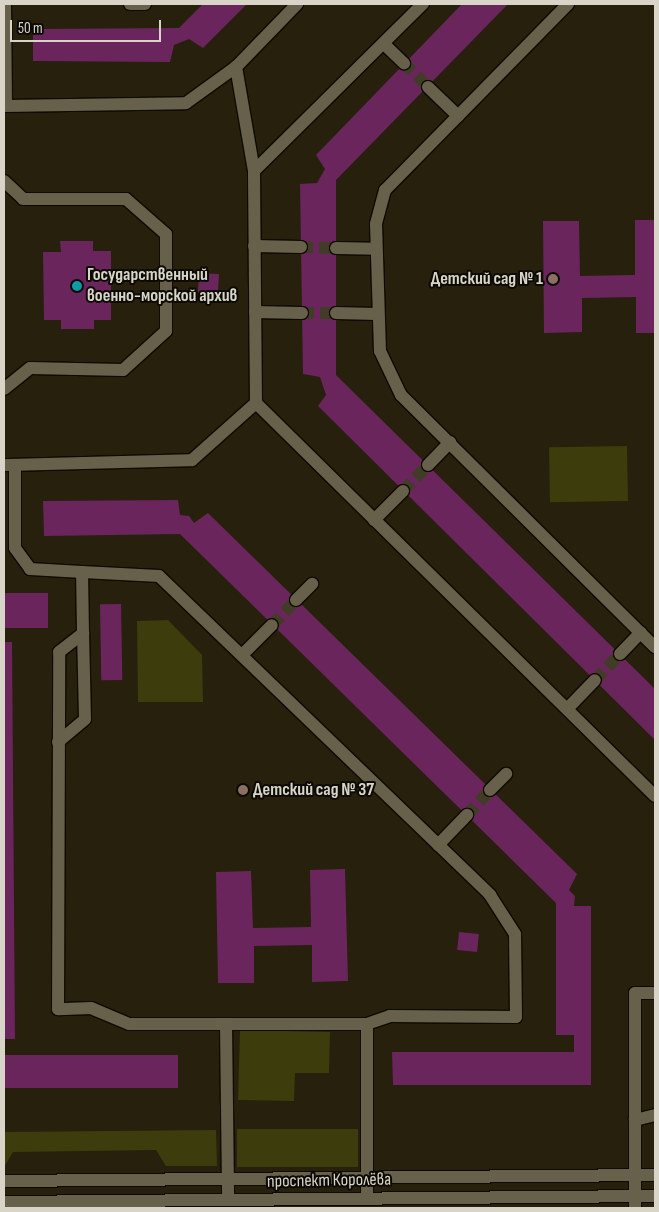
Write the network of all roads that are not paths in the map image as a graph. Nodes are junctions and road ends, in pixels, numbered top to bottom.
1 (5, 4) edge
2 (130, 4) edge
3 (145, 4) edge
4 (297, 4) edge
5 (423, 4) edge
6 (568, 4) edge
7 (384, 44) junction
8 (404, 63) tunnel mouth
9 (236, 67) junction
10 (428, 86) tunnel mouth
11 (5, 105) edge
12 (458, 116) junction
13 (254, 171) junction
14 (4, 181) edge
15 (254, 246) junction
16 (301, 247) tunnel mouth
17 (336, 248) tunnel mouth
18 (375, 249) junction
19 (255, 312) junction
20 (302, 313) tunnel mouth
21 (336, 314) tunnel mouth
22 (377, 314) junction
23 (4, 389) edge
24 (256, 403) junction
25 (450, 442) junction
26 (10, 465) edge
27 (428, 465) tunnel mouth
28 (403, 491) tunnel mouth
29 (374, 520) junction
30 (82, 572) junction
31 (312, 584) dead end
32 (296, 600) tunnel mouth
33 (272, 625) tunnel mouth
34 (640, 632) junction
35 (82, 633) junction
36 (655, 647) edge
37 (620, 654) tunnel mouth
38 (242, 655) junction
39 (595, 680) tunnel mouth
40 (567, 709) junction
41 (58, 742) junction
42 (506, 774) dead end
43 (490, 790) tunnel mouth
44 (655, 796) edge
45 (467, 815) tunnel mouth
46 (438, 844) junction
47 (655, 992) edge
48 (367, 1024) junction
49 (226, 1025) junction
50 (655, 1115) edge
51 (635, 1120) junction
52 (635, 1175) junction
53 (655, 1175) edge
54 (363, 1177) junction
55 (228, 1178) junction
56 (210, 1179) junction
57 (4, 1180) edge
58 (655, 1196) edge
59 (228, 1200) junction
60 (4, 1202) edge
61 (362, 1202) edge
62 (635, 1202) edge
63 (210, 1204) edge

1 - 11 street
2 - 3 street
4 - 9 street
5 - 7 street
6 - 12 street
7 - 8 street
7 - 13 street
9 - 11 street
9 - 13 street
10 - 12 street
12 - 18 street
13 - 15 street
14 - 23 street
15 - 16 street
15 - 19 street
17 - 18 street
18 - 22 street
19 - 20 street
19 - 24 street
21 - 22 street
22 - 25 street
24 - 26 street
24 - 29 street
25 - 27 street
25 - 34 street
26 - 30 street
28 - 29 street
29 - 40 street
30 - 35 street
30 - 38 street
31 - 32 street
33 - 38 street
34 - 36 street
34 - 37 street
35 - 41 street
35 - 41 street
38 - 46 street
39 - 40 street
40 - 44 street
41 - 49 street
42 - 43 street
45 - 46 street
46 - 48 street
47 - 51 street
48 - 49 street
48 - 54 street
49 - 55 street
50 - 51 street
51 - 52 street
52 - 53 street, проспект Королёва
52 - 54 street, проспект Королёва
52 - 62 street
54 - 55 street, проспект Королёва
54 - 61 street
55 - 56 street, проспект Королёва
55 - 59 street
56 - 57 street, проспект Королёва
56 - 63 street
58 - 62 street, проспект Королёва
59 - 61 street, проспект Королёва
59 - 63 street, проспект Королёва
60 - 63 street, проспект Королёва
61 - 62 street, проспект Королёва

